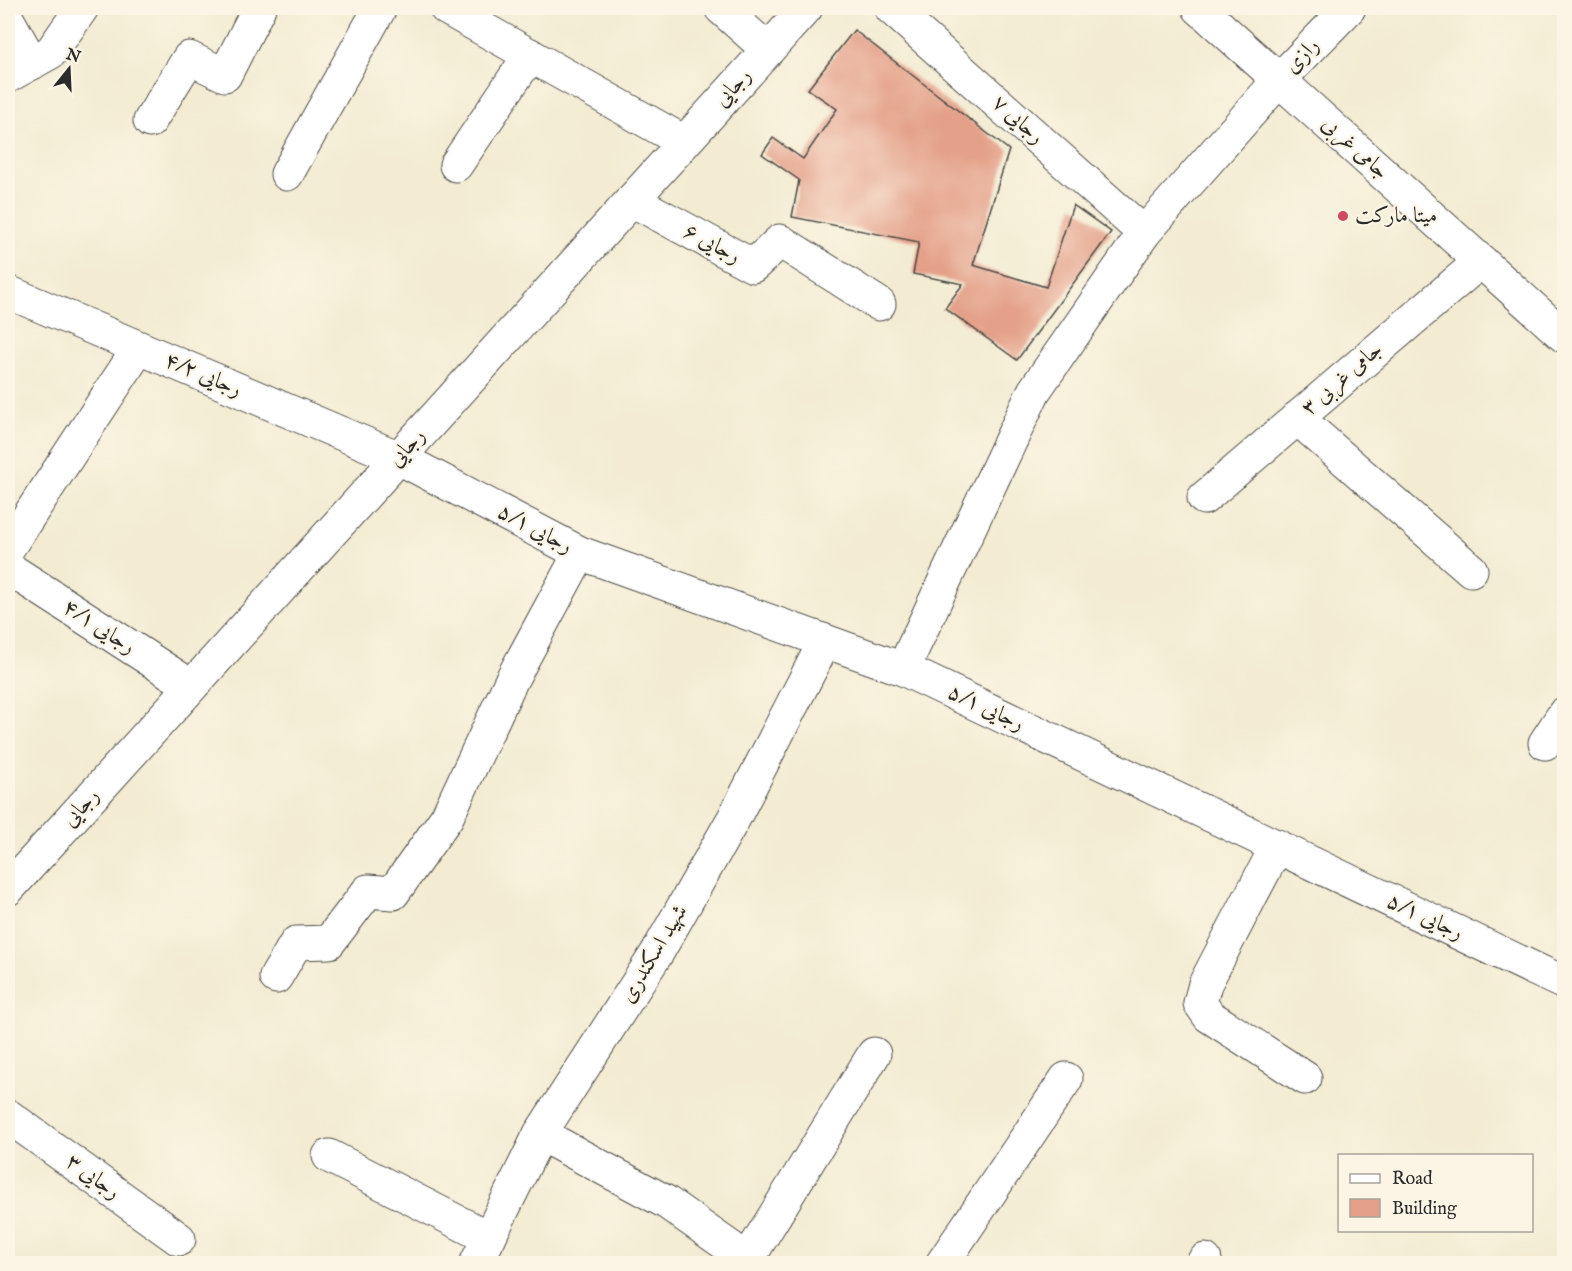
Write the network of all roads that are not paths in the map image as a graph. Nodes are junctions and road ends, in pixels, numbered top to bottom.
1 (82, 8) edge
2 (260, 8) edge
3 (380, 8) edge
4 (446, 8) edge
5 (721, 8) edge
6 (806, 8) edge
7 (891, 8) edge
8 (1199, 8) edge
9 (1349, 8) edge
10 (478, 15) edge
11 (8, 20) edge
12 (768, 50) junction
13 (530, 55) junction
14 (20, 70) edge
15 (1279, 80) junction
16 (150, 121) dead end
17 (684, 142) junction
18 (456, 165) dead end
19 (287, 174) dead end
20 (632, 200) junction
21 (1144, 233) junction
22 (1481, 261) junction
23 (8, 292) edge
24 (879, 304) dead end
25 (1564, 336) edge
26 (139, 348) junction
27 (1297, 418) junction
28 (399, 458) junction
29 (1204, 498) dead end
30 (8, 548) edge
31 (580, 553) junction
32 (8, 568) edge
33 (1471, 570) dead end
34 (825, 641) junction
35 (903, 669) junction
36 (191, 686) junction
37 (1564, 714) edge
38 (1545, 743) dead end
39 (1277, 846) junction
40 (8, 889) edge
41 (276, 976) dead end
42 (1564, 983) edge
43 (874, 1054) dead end
44 (1066, 1078) dead end
45 (1305, 1078) dead end
46 (8, 1116) edge
47 (540, 1134) junction
48 (329, 1156) dead end
49 (179, 1239) dead end
50 (483, 1251) edge
51 (751, 1261) edge
52 (942, 1263) edge

1 - 14 street
2 - 16 street
3 - 19 street
4 - 10 street
5 - 12 street
6 - 12 street, رجایی
7 - 21 street, رجایی ۷
8 - 15 street, جامی غربی
9 - 15 street, رازی
10 - 13 street
11 - 14 street
12 - 17 street, رجایی
13 - 17 street
13 - 18 street
15 - 21 street, رازی
15 - 22 street, جامی غربی
17 - 20 street, رجایی
20 - 24 street, رجایی ۶
20 - 28 street, رجایی
21 - 35 street, رازی
22 - 25 street, جامی غربی
22 - 27 street, جامی غربی ۳
23 - 26 street, رجایی ۴/۲
26 - 28 street, رجایی ۴/۲
26 - 30 street
27 - 29 street, جامی غربی ۳
27 - 33 street
28 - 31 street, رجایی ۵/۱
28 - 36 street, رجایی
31 - 34 street, رجایی ۵/۱
31 - 41 street
32 - 36 street, رجایی ۴/۱
34 - 35 street, رجایی ۵/۱
34 - 47 street, شهید اسکندری
35 - 39 street, رجایی ۵/۱
36 - 40 street, رجایی
37 - 38 street
39 - 42 street, رجایی ۵/۱
39 - 45 street
43 - 51 street
44 - 52 street
46 - 49 street, رجایی ۳
47 - 50 street, شهید اسکندری
47 - 51 street
48 - 50 street

